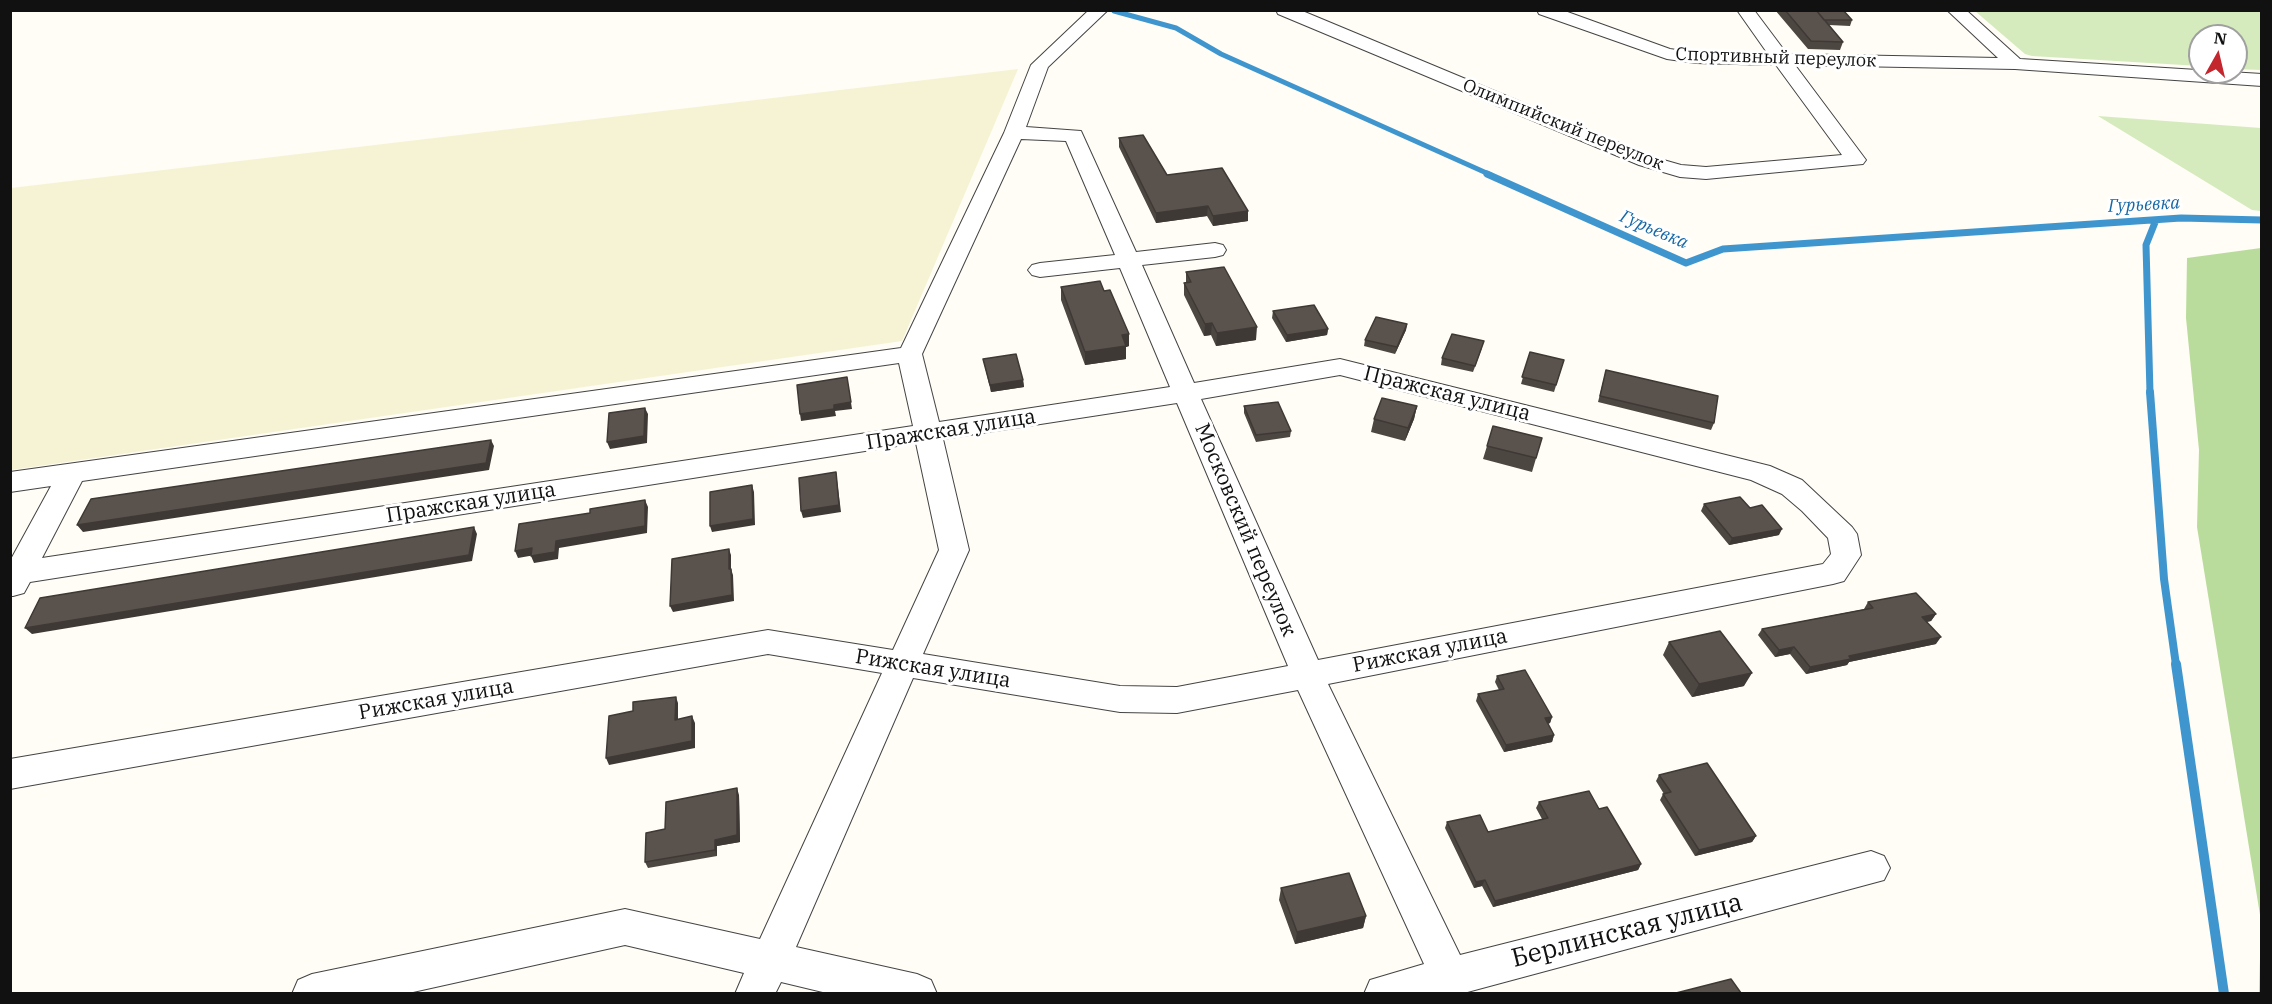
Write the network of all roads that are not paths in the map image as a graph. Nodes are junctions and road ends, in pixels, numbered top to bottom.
1 (1100, 10) edge
2 (1284, 10) edge
3 (1545, 10) edge
4 (1744, 10) edge
5 (1955, 10) edge
6 (1780, 60) junction
7 (2015, 64) junction
8 (2262, 80) edge
9 (1014, 133) junction
10 (1215, 250) dead end
11 (1128, 260) junction
12 (1040, 270) dead end
13 (910, 354) junction
14 (1186, 393) junction
15 (928, 433) junction
16 (72, 472) junction
17 (10, 482) edge
18 (1846, 555) joint
19 (13, 579) edge
20 (903, 664) junction
21 (1308, 675) junction
22 (10, 774) edge
23 (1871, 868) dead end
24 (1449, 976) junction
25 (762, 977) edge
26 (312, 993) edge
27 (917, 993) edge
28 (1384, 993) edge

1 - 9 street
2 - 6 street, Олимпийский переулок
3 - 6 street, Спортивный переулок
4 - 6 street
5 - 7 street
6 - 7 street, Спортивный переулок
7 - 8 street, Спортивный переулок
9 - 11 street, Московский переулок
9 - 13 street
10 - 11 street
11 - 12 street
11 - 14 street, Московский переулок
13 - 15 street
13 - 16 street
14 - 15 street, Пражская улица
14 - 18 street, Пражская улица
14 - 21 street, Московский переулок
15 - 19 street, Пражская улица
15 - 20 street
16 - 17 street
16 - 19 street
18 - 21 street, Рижская улица
20 - 21 street, Рижская улица
20 - 22 street, Рижская улица
20 - 25 street
21 - 24 street, Московский переулок
23 - 24 street, Берлинская улица
24 - 28 street, Берлинская улица
25 - 26 street
25 - 27 street

